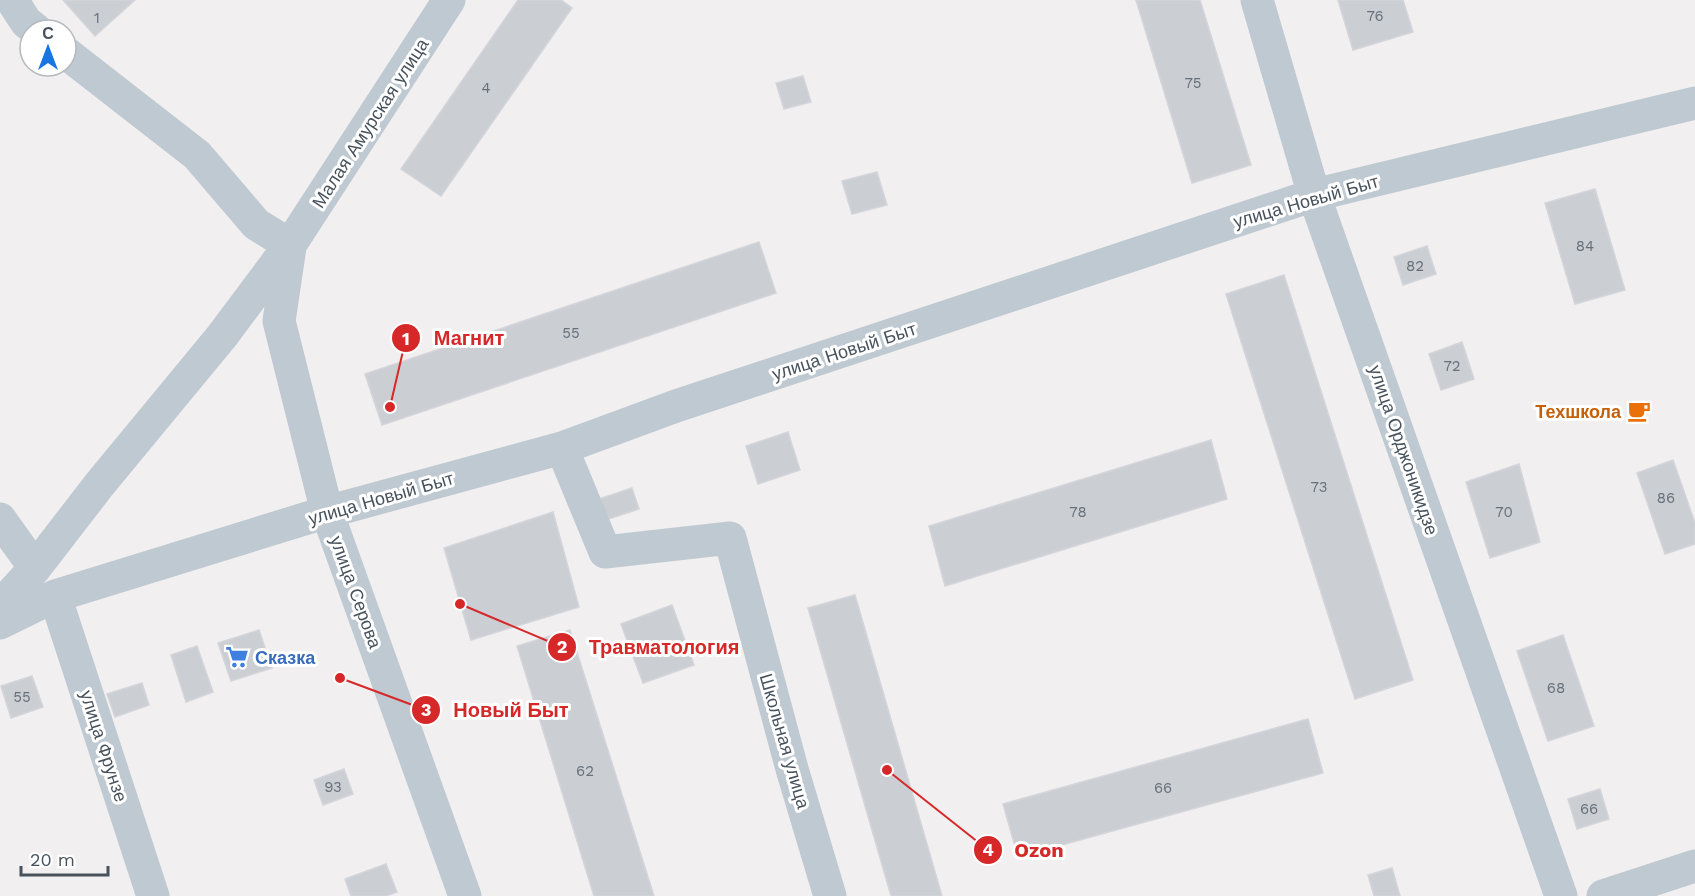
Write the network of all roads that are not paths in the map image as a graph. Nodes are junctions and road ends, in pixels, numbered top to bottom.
1 (12, 0) edge
2 (449, 0) edge
3 (1257, 0) edge
4 (23, 18) edge
5 (78, 62) edge
6 (1695, 103) edge
7 (1314, 195) junction
8 (290, 245) junction
9 (562, 448) junction
10 (327, 512) junction
11 (0, 519) edge
12 (35, 568) junction
13 (55, 596) junction
14 (0, 606) edge
15 (0, 623) edge
16 (1695, 866) edge
17 (153, 896) edge
18 (465, 896) edge
19 (830, 896) edge
20 (1561, 896) edge
21 (1603, 896) edge

1 - 4 street
2 - 8 street, Малая Амурская улица
3 - 7 street, улица Орджоникидзе
5 - 8 street
6 - 7 street, улица Новый Быт
7 - 9 street, улица Новый Быт
7 - 20 street, улица Орджоникидзе
8 - 10 street, улица Серова
8 - 12 street, Малая Амурская улица
9 - 10 street, улица Новый Быт
9 - 19 street, Школьная улица
10 - 13 street, улица Новый Быт
10 - 18 street, улица Серова
11 - 12 street
12 - 14 street, Малая Амурская улица
13 - 15 street, улица Новый Быт
13 - 17 street, улица Фрунзе
16 - 21 street

